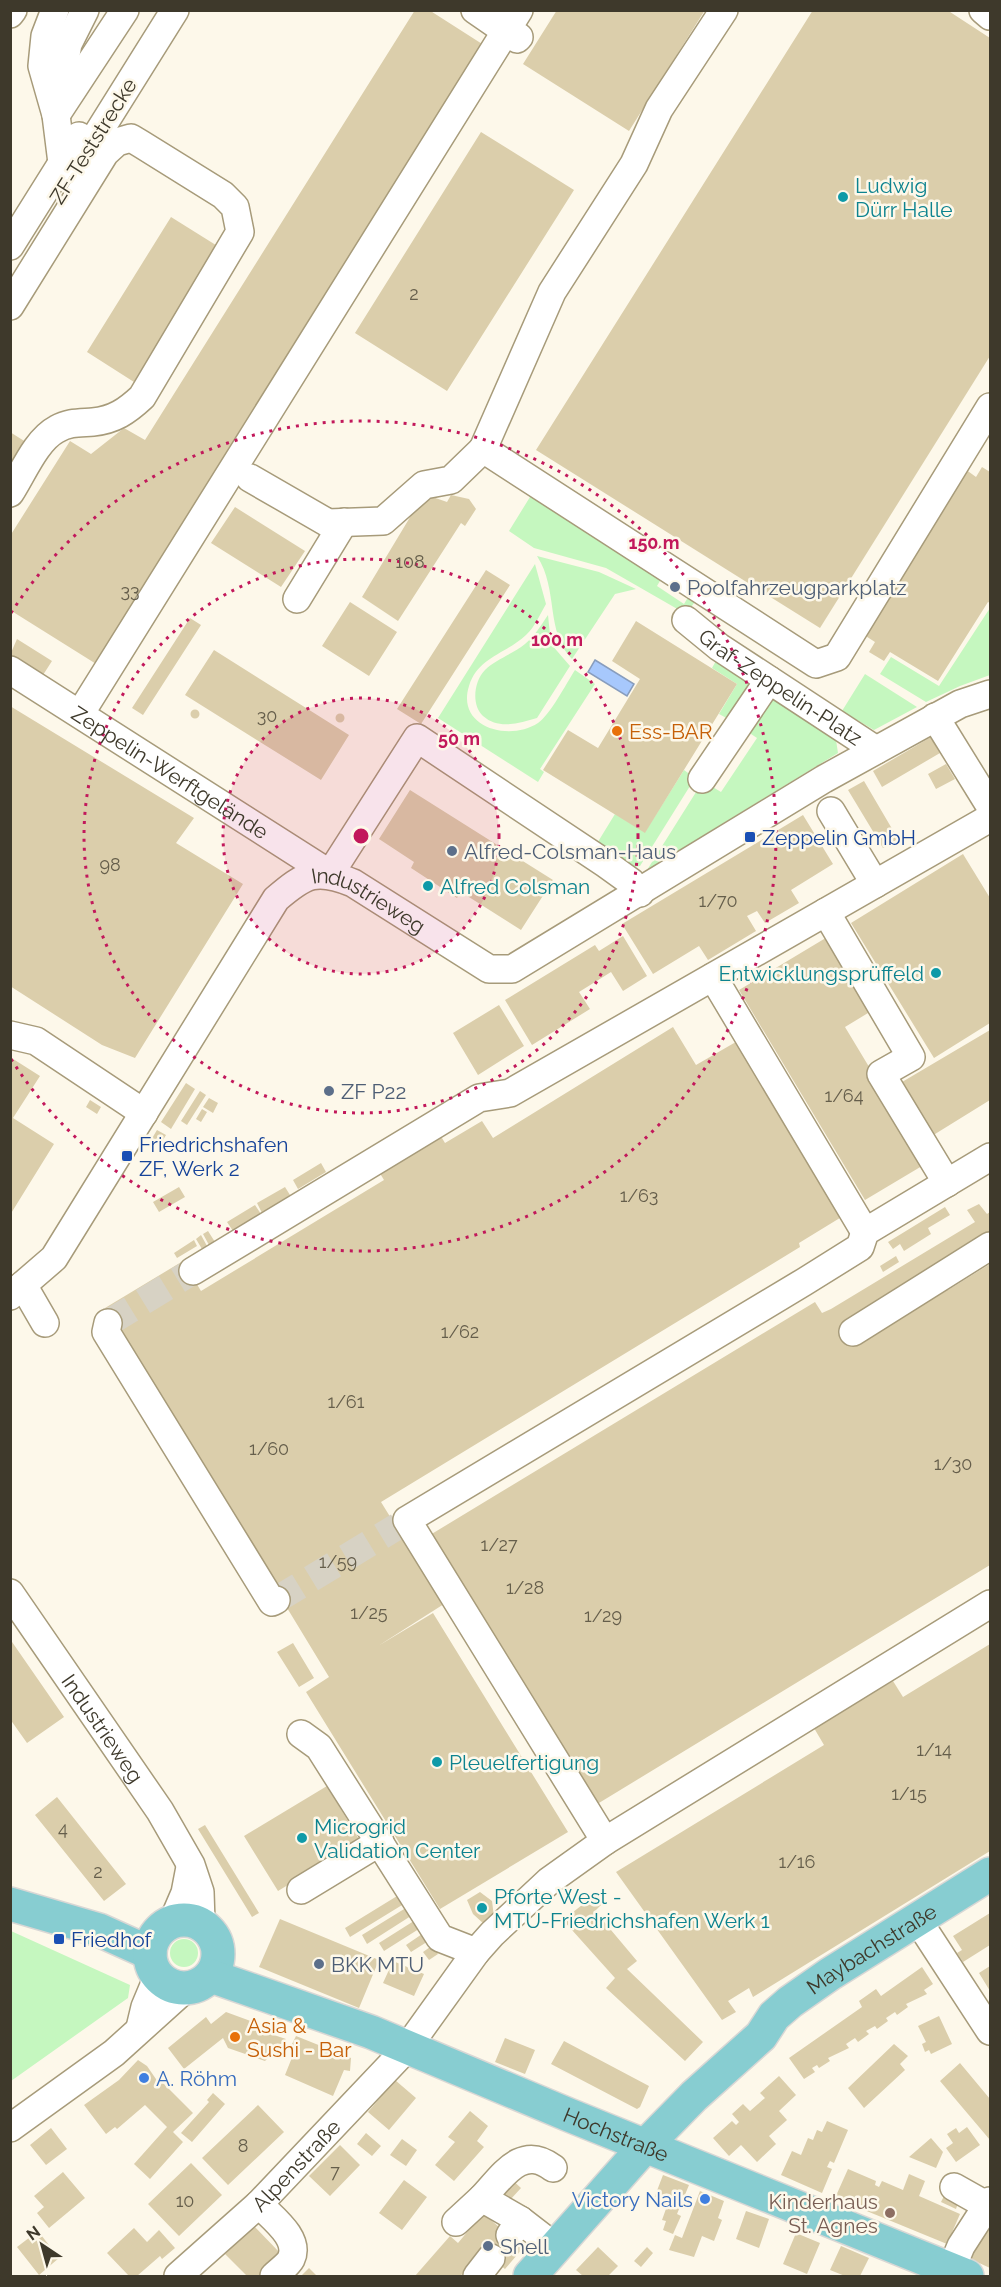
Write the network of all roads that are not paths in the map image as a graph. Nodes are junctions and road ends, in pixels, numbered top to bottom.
1 (55, 10) edge
2 (85, 10) edge
3 (125, 10) edge
4 (158, 10) edge
5 (175, 10) edge
6 (475, 10) edge
7 (536, 10) edge
8 (724, 10) edge
9 (983, 10) edge
10 (990, 16) edge
11 (513, 21) edge
12 (56, 115) junction
13 (62, 163) junction
14 (10, 246) edge
15 (10, 273) edge
16 (10, 306) edge
17 (990, 407) edge
18 (483, 449) junction
19 (250, 478) dead end
20 (10, 493) edge
21 (344, 522) junction
22 (297, 599) dead end
23 (724, 605) junction
24 (10, 670) edge
25 (769, 680) junction
26 (990, 694) edge
27 (80, 714) junction
28 (935, 717) junction
29 (876, 750) junction
30 (702, 779) dead end
31 (831, 811) dead end
32 (988, 820) edge
33 (330, 874) junction
34 (875, 884) junction
35 (640, 893) junction
36 (826, 912) junction
37 (713, 977) junction
38 (10, 1035) edge
39 (144, 1113) junction
40 (990, 1157) edge
41 (947, 1184) junction
42 (866, 1232) junction
43 (990, 1246) edge
44 (194, 1271) tunnel mouth
45 (17, 1291) edge
46 (45, 1323) dead end
47 (108, 1323) dead end
48 (853, 1332) dead end
49 (10, 1593) edge
50 (276, 1600) dead end
51 (990, 1604) edge
52 (302, 1734) dead end
53 (605, 1841) junction
54 (380, 1842) junction
55 (990, 1874) edge
56 (301, 1890) dead end
57 (990, 1895) edge
58 (10, 1904) edge
59 (921, 1926) junction
60 (182, 1952) junction
61 (476, 1952) junction
62 (990, 2031) edge
63 (407, 2048) junction
64 (10, 2128) edge
65 (645, 2145) junction
66 (553, 2168) dead end
67 (954, 2187) dead end
68 (482, 2198) junction
69 (988, 2203) edge
70 (259, 2204) junction
71 (456, 2222) dead end
72 (555, 2247) junction
73 (959, 2273) edge
74 (532, 2276) edge
75 (178, 2277) edge
76 (274, 2277) edge

1 - 12 street
2 - 12 street
3 - 12 street
4 - 13 street, ZF-Teststrecke
5 - 15 street, ZF-Teststrecke
6 - 11 street
7 - 11 street
8 - 18 street
9 - 10 street
11 - 27 street
12 - 13 street
13 - 14 street, ZF-Teststrecke
16 - 20 street
17 - 23 street
18 - 21 street
18 - 23 street
19 - 21 street
21 - 22 street
23 - 25 street, Graf-Zeppelin-Platz
24 - 27 street, Zeppelin-Werftgelände
25 - 29 street, Graf-Zeppelin-Platz
25 - 30 street
26 - 28 street, Industrieweg
27 - 33 street, Zeppelin-Werftgelände
28 - 29 street, Industrieweg
28 - 32 street
29 - 35 street, Industrieweg
31 - 34 street
32 - 34 street
33 - 35 street, Industrieweg
33 - 35 street
33 - 39 street, Industrieweg
34 - 36 street
36 - 37 street
36 - 41 street
37 - 42 street
37 - 44 street
38 - 39 street
39 - 45 street, Industrieweg
40 - 41 street
41 - 42 street
42 - 53 street
43 - 48 street
45 - 46 street
47 - 50 street
49 - 60 street, Industrieweg
51 - 53 street, Alpenstraße
52 - 54 street
53 - 61 street, Alpenstraße
54 - 56 street
54 - 61 street
55 - 59 main road, Maybachstraße
57 - 59 main road, Maybachstraße
58 - 60 main road, Hochstraße
59 - 62 street
59 - 65 main road, Maybachstraße
60 - 63 main road, Hochstraße
60 - 64 street
61 - 63 street, Alpenstraße
63 - 65 main road, Hochstraße
63 - 70 street, Alpenstraße
65 - 72 main road, Maybachstraße
65 - 73 main road, Hochstraße
66 - 68 street
67 - 69 street
68 - 71 street
68 - 72 street
69 - 73 street
70 - 75 street, Alpenstraße
70 - 76 street
72 - 74 main road, Maybachstraße

